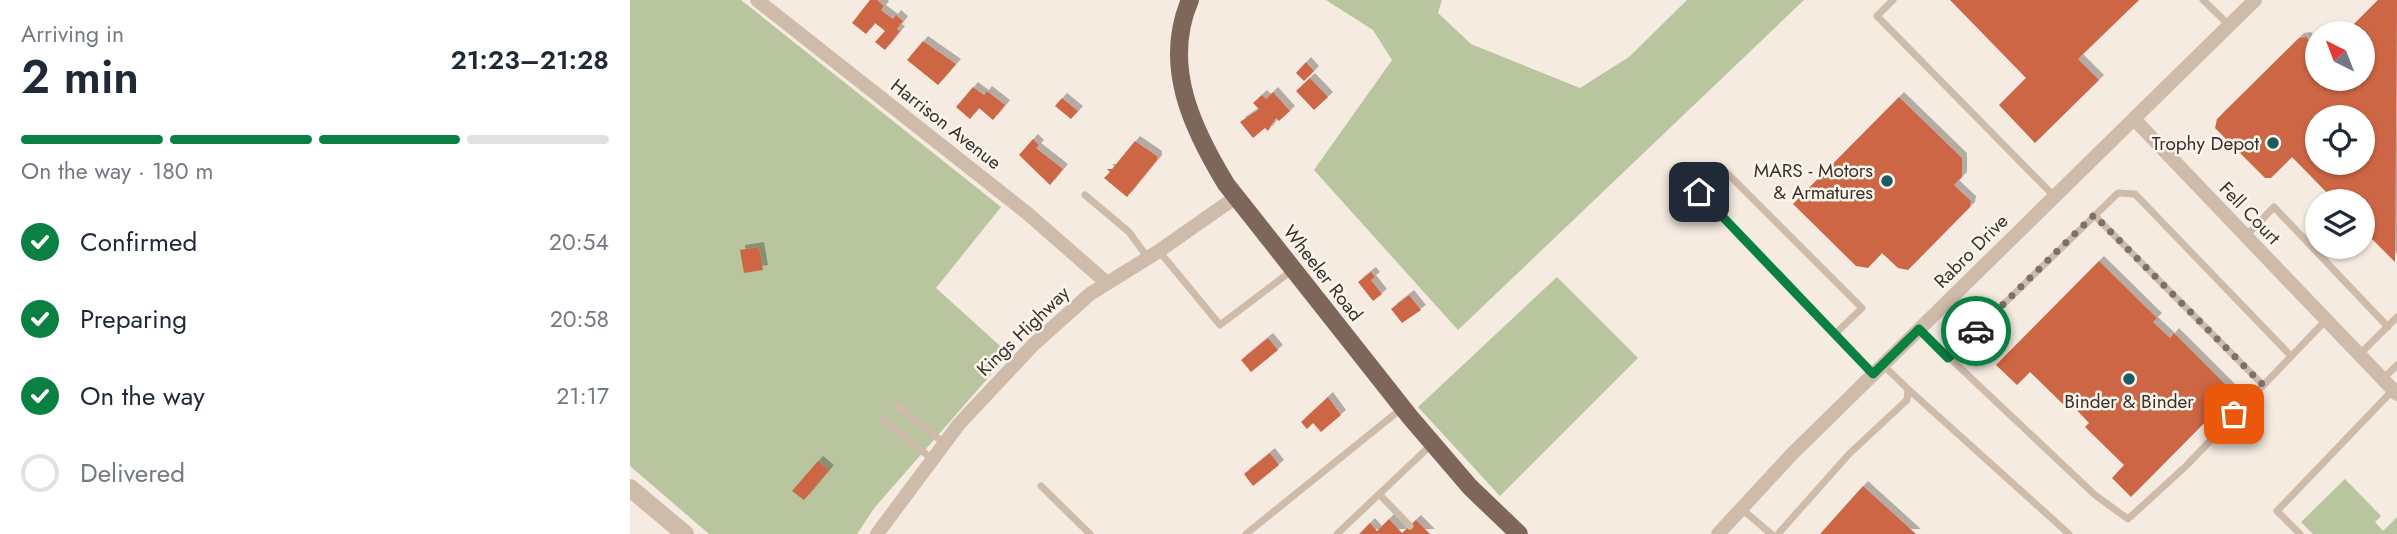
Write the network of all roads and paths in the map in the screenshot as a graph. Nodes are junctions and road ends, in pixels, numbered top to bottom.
1 (757, 0) edge
2 (1190, 0) edge
3 (1893, 0) edge
4 (2203, 0) edge
5 (2255, 0) edge
6 (2229, 25) junction
7 (2134, 118) junction
8 (1085, 195) dead end
9 (2054, 196) junction
10 (1236, 197) junction
11 (2094, 215) junction
12 (2246, 236) junction
13 (1153, 254) junction
14 (1294, 269) junction
15 (1107, 283) junction
16 (2397, 317) edge
17 (2326, 320) junction
18 (2388, 327) junction
19 (1919, 329) junction
20 (1835, 334) junction
21 (2359, 355) junction
22 (2291, 356) junction
23 (1948, 358) junction
24 (2397, 365) edge
25 (1878, 370) junction
26 (2382, 379) junction
27 (2263, 385) junction
28 (1908, 389) junction
29 (2395, 392) edge
30 (897, 405) dead end
31 (1403, 408) junction
32 (884, 420) dead end
33 (944, 443) junction
34 (1432, 443) junction
35 (932, 459) junction
36 (1041, 486) dead end
37 (630, 488) edge
38 (1379, 494) junction
39 (1742, 509) junction
40 (1410, 526) dead end
41 (678, 531) edge
42 (877, 534) edge
43 (1090, 534) edge
44 (1246, 534) edge
45 (1337, 534) edge
46 (1519, 534) edge
47 (1718, 534) edge
48 (1770, 534) edge
49 (1778, 534) edge
50 (2069, 534) edge
51 (2300, 534) edge

1 - 15 street, Harrison Avenue
2 - 10 main road, Wheeler Road
3 - 9 lane
4 - 6 lane
5 - 6 street, Rabro Drive
6 - 7 street, Rabro Drive
7 - 9 street, Rabro Drive
7 - 12 street, Fell Court
8 - 13 lane
9 - 19 street, Rabro Drive
10 - 13 street, Kings Highway
10 - 14 main road, Wheeler Road
11 - 22 lane
11 - 23 lane
11 - 27 lane
12 - 17 street, Fell Court
12 - 18 lane
13 - 14 lane
13 - 15 street, Kings Highway
14 - 31 main road, Wheeler Road
15 - 33 street, Kings Highway
16 - 18 lane
17 - 21 street, Fell Court
17 - 22 lane
18 - 21 lane
19 - 23 lane
19 - 25 street, Rabro Drive
20 - 20 lane
20 - 25 lane
21 - 26 street, Fell Court
22 - 27 lane
23 - 27 lane
24 - 26 lane
25 - 28 lane
25 - 39 street, Rabro Drive
26 - 29 street, Fell Court
28 - 49 lane
28 - 50 lane
29 - 51 lane
30 - 33 lane
31 - 34 main road, Wheeler Road
31 - 44 lane
32 - 35 lane
33 - 35 street, Kings Highway
34 - 38 lane
34 - 46 main road, Wheeler Road
35 - 42 street, Kings Highway
36 - 43 lane
37 - 41 street
38 - 40 lane
38 - 45 lane
39 - 47 street, Rabro Drive
39 - 48 lane

